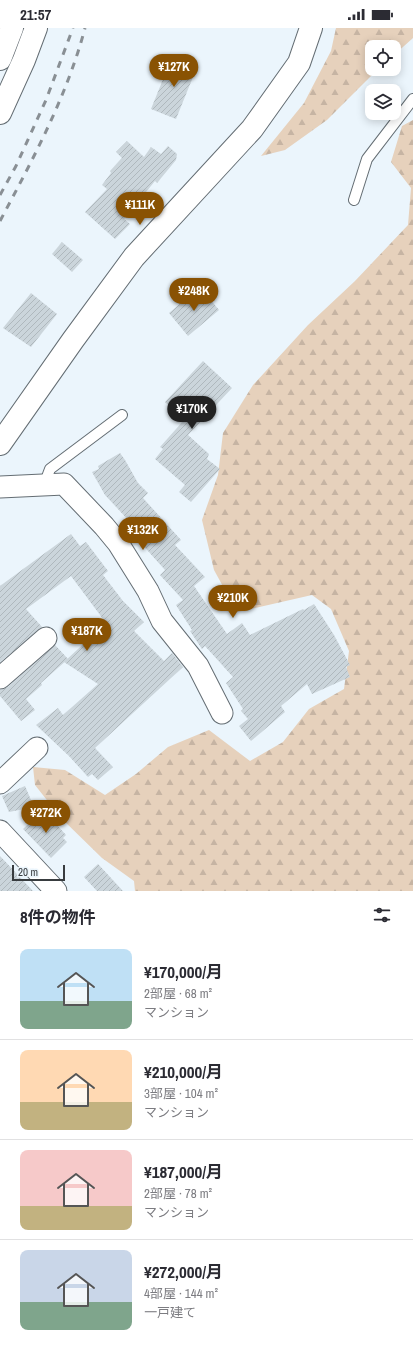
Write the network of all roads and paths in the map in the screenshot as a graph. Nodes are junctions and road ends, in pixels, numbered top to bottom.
1 (12, 28) edge
2 (36, 28) edge
3 (311, 28) edge
4 (0, 58) edge
5 (413, 98) edge
6 (0, 113) edge
7 (354, 200) dead end
8 (122, 415) dead end
9 (0, 444) edge
10 (44, 485) junction
11 (0, 487) edge
12 (46, 638) dead end
13 (0, 678) edge
14 (222, 713) dead end
15 (37, 748) dead end
16 (0, 783) edge
17 (0, 832) edge
18 (56, 891) edge

1 - 4 main road
2 - 6 main road
3 - 9 main road
5 - 7 lane
8 - 10 lane
10 - 11 street
10 - 14 street
12 - 13 street
15 - 16 street
17 - 18 street

